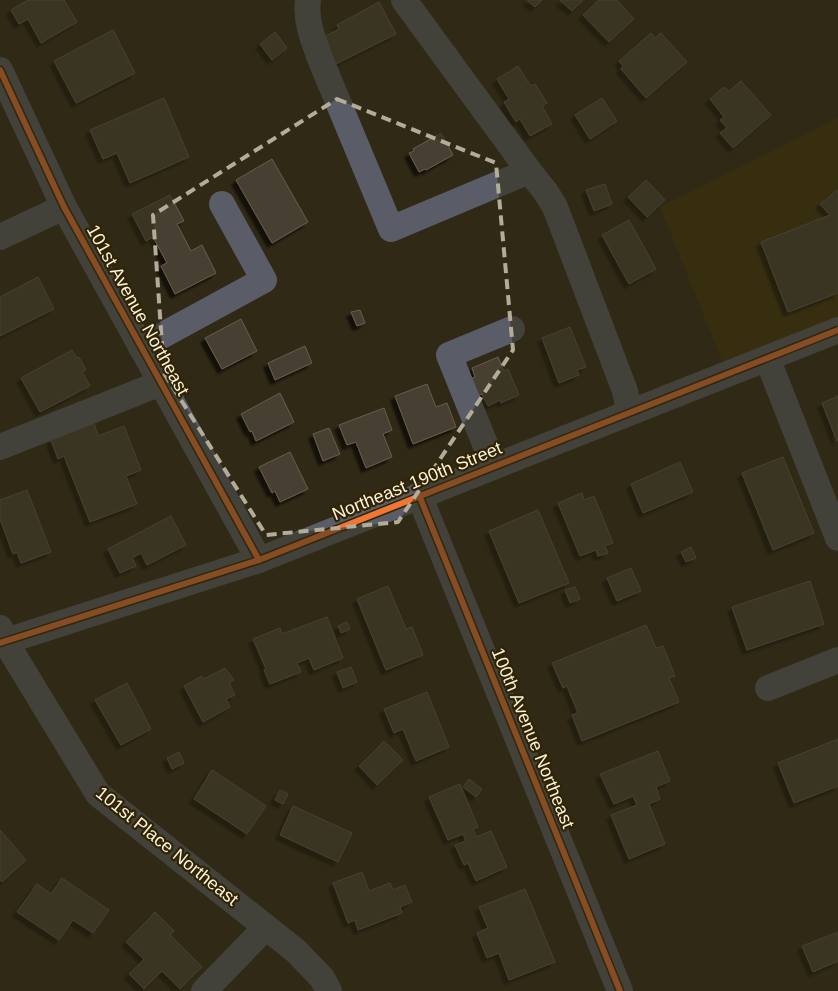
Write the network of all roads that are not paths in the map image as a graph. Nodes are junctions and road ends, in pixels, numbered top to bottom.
1 (308, 0) edge
2 (404, 0) edge
3 (0, 70) edge
4 (529, 171) junction
5 (222, 204) dead end
6 (64, 207) junction
7 (0, 236) edge
8 (512, 329) dead end
9 (838, 330) edge
10 (141, 347) junction
11 (767, 358) junction
12 (161, 383) junction
13 (629, 411) junction
14 (0, 447) edge
15 (494, 466) junction
16 (419, 496) junction
17 (838, 538) edge
18 (258, 560) junction
19 (2, 637) edge
20 (838, 660) edge
21 (768, 688) dead end
22 (266, 927) junction
23 (204, 991) edge
24 (330, 991) edge
25 (620, 991) edge

1 - 4 street
2 - 4 street
3 - 6 street, 101st Avenue Northeast
4 - 13 street
5 - 10 street
6 - 7 street
6 - 10 street, 101st Avenue Northeast
8 - 15 street
9 - 11 street, Northeast 190th Street
10 - 12 street, 101st Avenue Northeast
11 - 13 street, Northeast 190th Street
11 - 17 street
12 - 14 street
12 - 18 street, 101st Avenue Northeast
13 - 15 street, Northeast 190th Street
15 - 16 street, Northeast 190th Street
16 - 18 street, Northeast 190th Street
16 - 25 street, 100th Avenue Northeast
18 - 19 street, Northeast 190th Street
19 - 22 street, 101st Place Northeast
20 - 21 street
22 - 23 street
22 - 24 street, 101st Place Northeast

